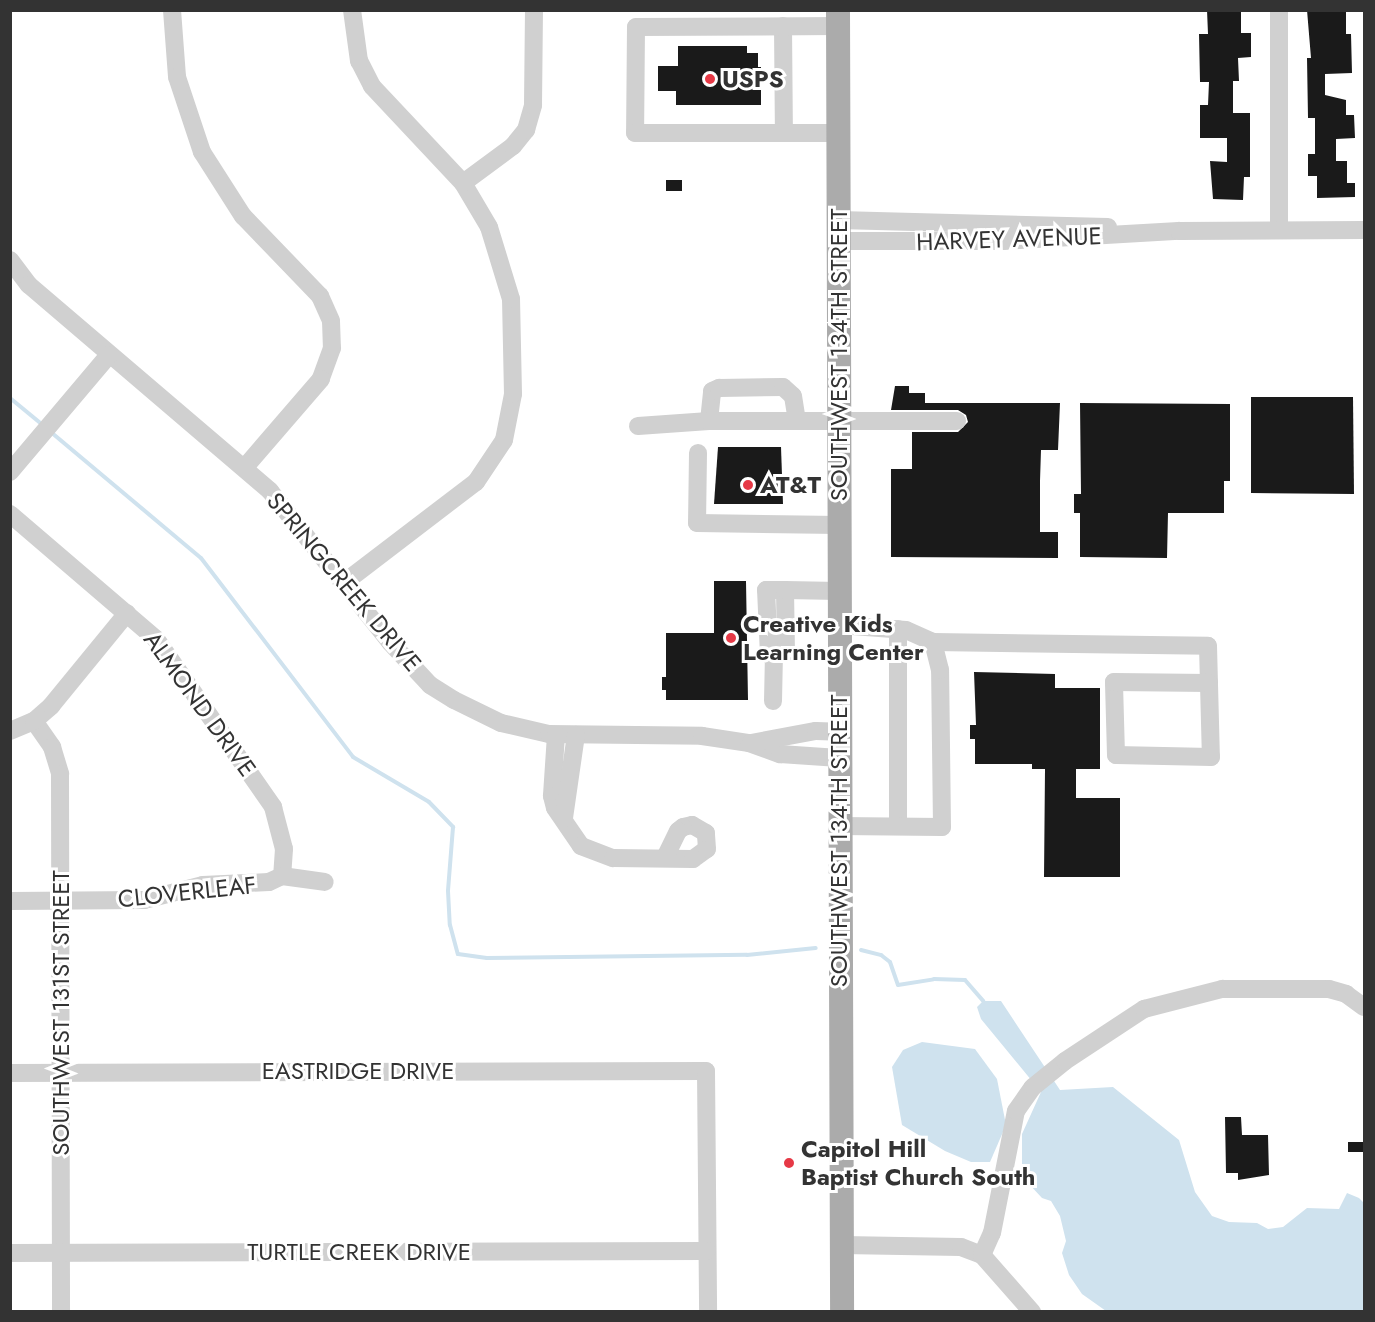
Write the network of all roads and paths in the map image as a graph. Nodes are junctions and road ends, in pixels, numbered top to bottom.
1 (172, 10) edge
2 (352, 10) edge
3 (534, 10) edge
4 (1279, 10) edge
5 (838, 18) edge
6 (783, 26) junction
7 (784, 133) junction
8 (839, 133) junction
9 (463, 183) junction
10 (1279, 230) junction
11 (1365, 230) edge
12 (839, 231) junction
13 (10, 260) edge
14 (109, 355) junction
15 (797, 420) junction
16 (709, 421) junction
17 (839, 421) junction
18 (957, 422) dead end
19 (638, 426) dead end
20 (698, 453) dead end
21 (245, 467) junction
22 (10, 472) edge
23 (10, 514) edge
24 (839, 525) junction
25 (345, 582) junction
26 (839, 591) junction
27 (126, 613) junction
28 (839, 625) junction
29 (898, 629) junction
30 (933, 642) junction
31 (1209, 683) junction
32 (774, 701) dead end
33 (34, 722) junction
34 (10, 731) edge
35 (839, 732) junction
36 (556, 735) junction
37 (576, 735) junction
38 (749, 743) junction
39 (839, 758) junction
40 (564, 818) junction
41 (839, 826) junction
42 (898, 826) junction
43 (665, 858) dead end
44 (282, 876) junction
45 (325, 882) dead end
46 (61, 900) junction
47 (10, 901) edge
48 (1360, 999) edge
49 (10, 1073) edge
50 (60, 1073) junction
51 (842, 1245) junction
52 (707, 1251) junction
53 (10, 1253) edge
54 (60, 1254) junction
55 (982, 1255) junction
56 (61, 1311) edge
57 (708, 1311) edge
58 (842, 1311) edge
59 (1032, 1311) edge

1 - 21 street
2 - 9 street
3 - 9 street
4 - 10 street
5 - 6 street
5 - 8 main road, SOUTHWEST 134TH STREET
6 - 7 street
6 - 7 street
7 - 8 street
8 - 12 main road, SOUTHWEST 134TH STREET
9 - 25 street
10 - 11 street, HARVEY AVENUE
10 - 12 street, HARVEY AVENUE
12 - 17 main road, SOUTHWEST 134TH STREET
13 - 14 street, SPRINGCREEK DRIVE
14 - 21 street, SPRINGCREEK DRIVE
14 - 22 street
15 - 16 street
15 - 16 street
15 - 17 street
16 - 19 street
17 - 18 street
17 - 24 main road, SOUTHWEST 134TH STREET
20 - 24 street
21 - 25 street, SPRINGCREEK DRIVE
23 - 27 street, ALMOND DRIVE
24 - 26 main road, SOUTHWEST 134TH STREET
25 - 36 street, SPRINGCREEK DRIVE
26 - 28 main road, SOUTHWEST 134TH STREET
26 - 32 street
27 - 33 street
27 - 44 street, ALMOND DRIVE
28 - 29 street
28 - 35 main road, SOUTHWEST 134TH STREET
29 - 30 street
29 - 42 street
30 - 31 street
30 - 42 street
31 - 31 street
33 - 34 street
33 - 46 street, SOUTHWEST 131ST STREET
35 - 38 street, SPRINGCREEK DRIVE
35 - 39 main road, SOUTHWEST 134TH STREET
36 - 37 street, SPRINGCREEK DRIVE
36 - 40 street
37 - 38 street, SPRINGCREEK DRIVE
37 - 40 street
38 - 39 street, SPRINGCREEK DRIVE
39 - 41 main road, SOUTHWEST 134TH STREET
40 - 43 street
41 - 42 street
41 - 51 main road, SOUTHWEST 134TH STREET
44 - 45 street, CLOVERLEAF
44 - 46 street, CLOVERLEAF
46 - 47 street, CLOVERLEAF
46 - 50 street, SOUTHWEST 131ST STREET
48 - 55 street
49 - 50 street, EASTRIDGE DRIVE
50 - 52 street, EASTRIDGE DRIVE
50 - 54 street, SOUTHWEST 131ST STREET
51 - 55 street
51 - 58 main road, SOUTHWEST 134TH STREET
52 - 54 street, TURTLE CREEK DRIVE
52 - 57 street
53 - 54 street, TURTLE CREEK DRIVE
54 - 56 street, SOUTHWEST 131ST STREET
55 - 59 street

